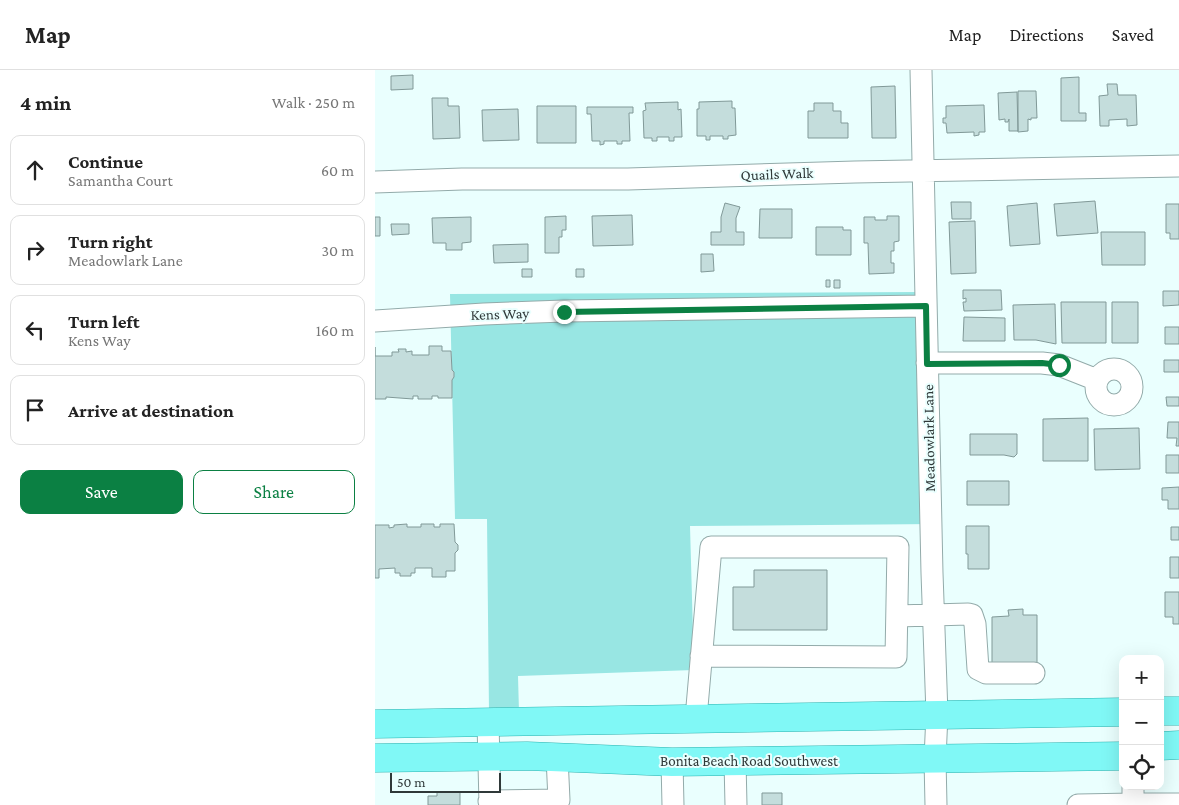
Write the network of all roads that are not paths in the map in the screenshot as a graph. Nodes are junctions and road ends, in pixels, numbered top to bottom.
1 (921, 70) edge
2 (1179, 166) edge
3 (923, 171) junction
4 (375, 182) edge
5 (926, 306) junction
6 (375, 321) edge
7 (927, 364) junction
8 (1097, 380) dead end
9 (934, 615) junction
10 (897, 616) junction
11 (701, 656) junction
12 (1034, 673) dead end
13 (1164, 711) edge
14 (1179, 711) edge
15 (1119, 712) edge
16 (937, 714) junction
17 (696, 718) junction
18 (488, 722) junction
19 (375, 724) edge
20 (1179, 745) edge
21 (1164, 746) edge
22 (489, 756) junction
23 (1119, 756) edge
24 (1164, 756) edge
25 (1179, 756) edge
26 (557, 757) junction
27 (375, 758) edge
28 (935, 759) junction
29 (735, 761) junction
30 (672, 762) junction
31 (1133, 790) edge
32 (489, 803) edge
33 (519, 803) edge
34 (1133, 804) edge
35 (1179, 804) edge
36 (673, 805) edge
37 (736, 805) edge
38 (936, 805) edge
39 (1078, 805) edge

1 - 3 street, Meadowlark Lane
2 - 3 street, Quails Walk
3 - 4 street, Quails Walk
3 - 5 street, Meadowlark Lane
5 - 6 street, Kens Way
5 - 7 street, Meadowlark Lane
7 - 8 street
7 - 9 street, Meadowlark Lane
9 - 10 street
9 - 12 street
9 - 16 street, Meadowlark Lane
10 - 11 street
10 - 11 street
11 - 17 street
13 - 14 main road
15 - 16 main road
16 - 17 main road
16 - 28 street, Meadowlark Lane
17 - 18 main road
18 - 19 main road
18 - 22 street
20 - 21 main road
22 - 26 main road, Bonita Beach Road Southwest
22 - 27 main road, Bonita Beach Road Southwest
22 - 32 street
23 - 28 main road, Bonita Beach Road Southwest
24 - 25 main road
26 - 30 main road, Bonita Beach Road Southwest
26 - 33 street
28 - 29 main road, Bonita Beach Road Southwest
28 - 38 street, Meadowlark Lane
29 - 30 main road, Bonita Beach Road Southwest
29 - 37 street
30 - 36 street
31 - 34 street
32 - 33 street
34 - 35 street
34 - 39 street

